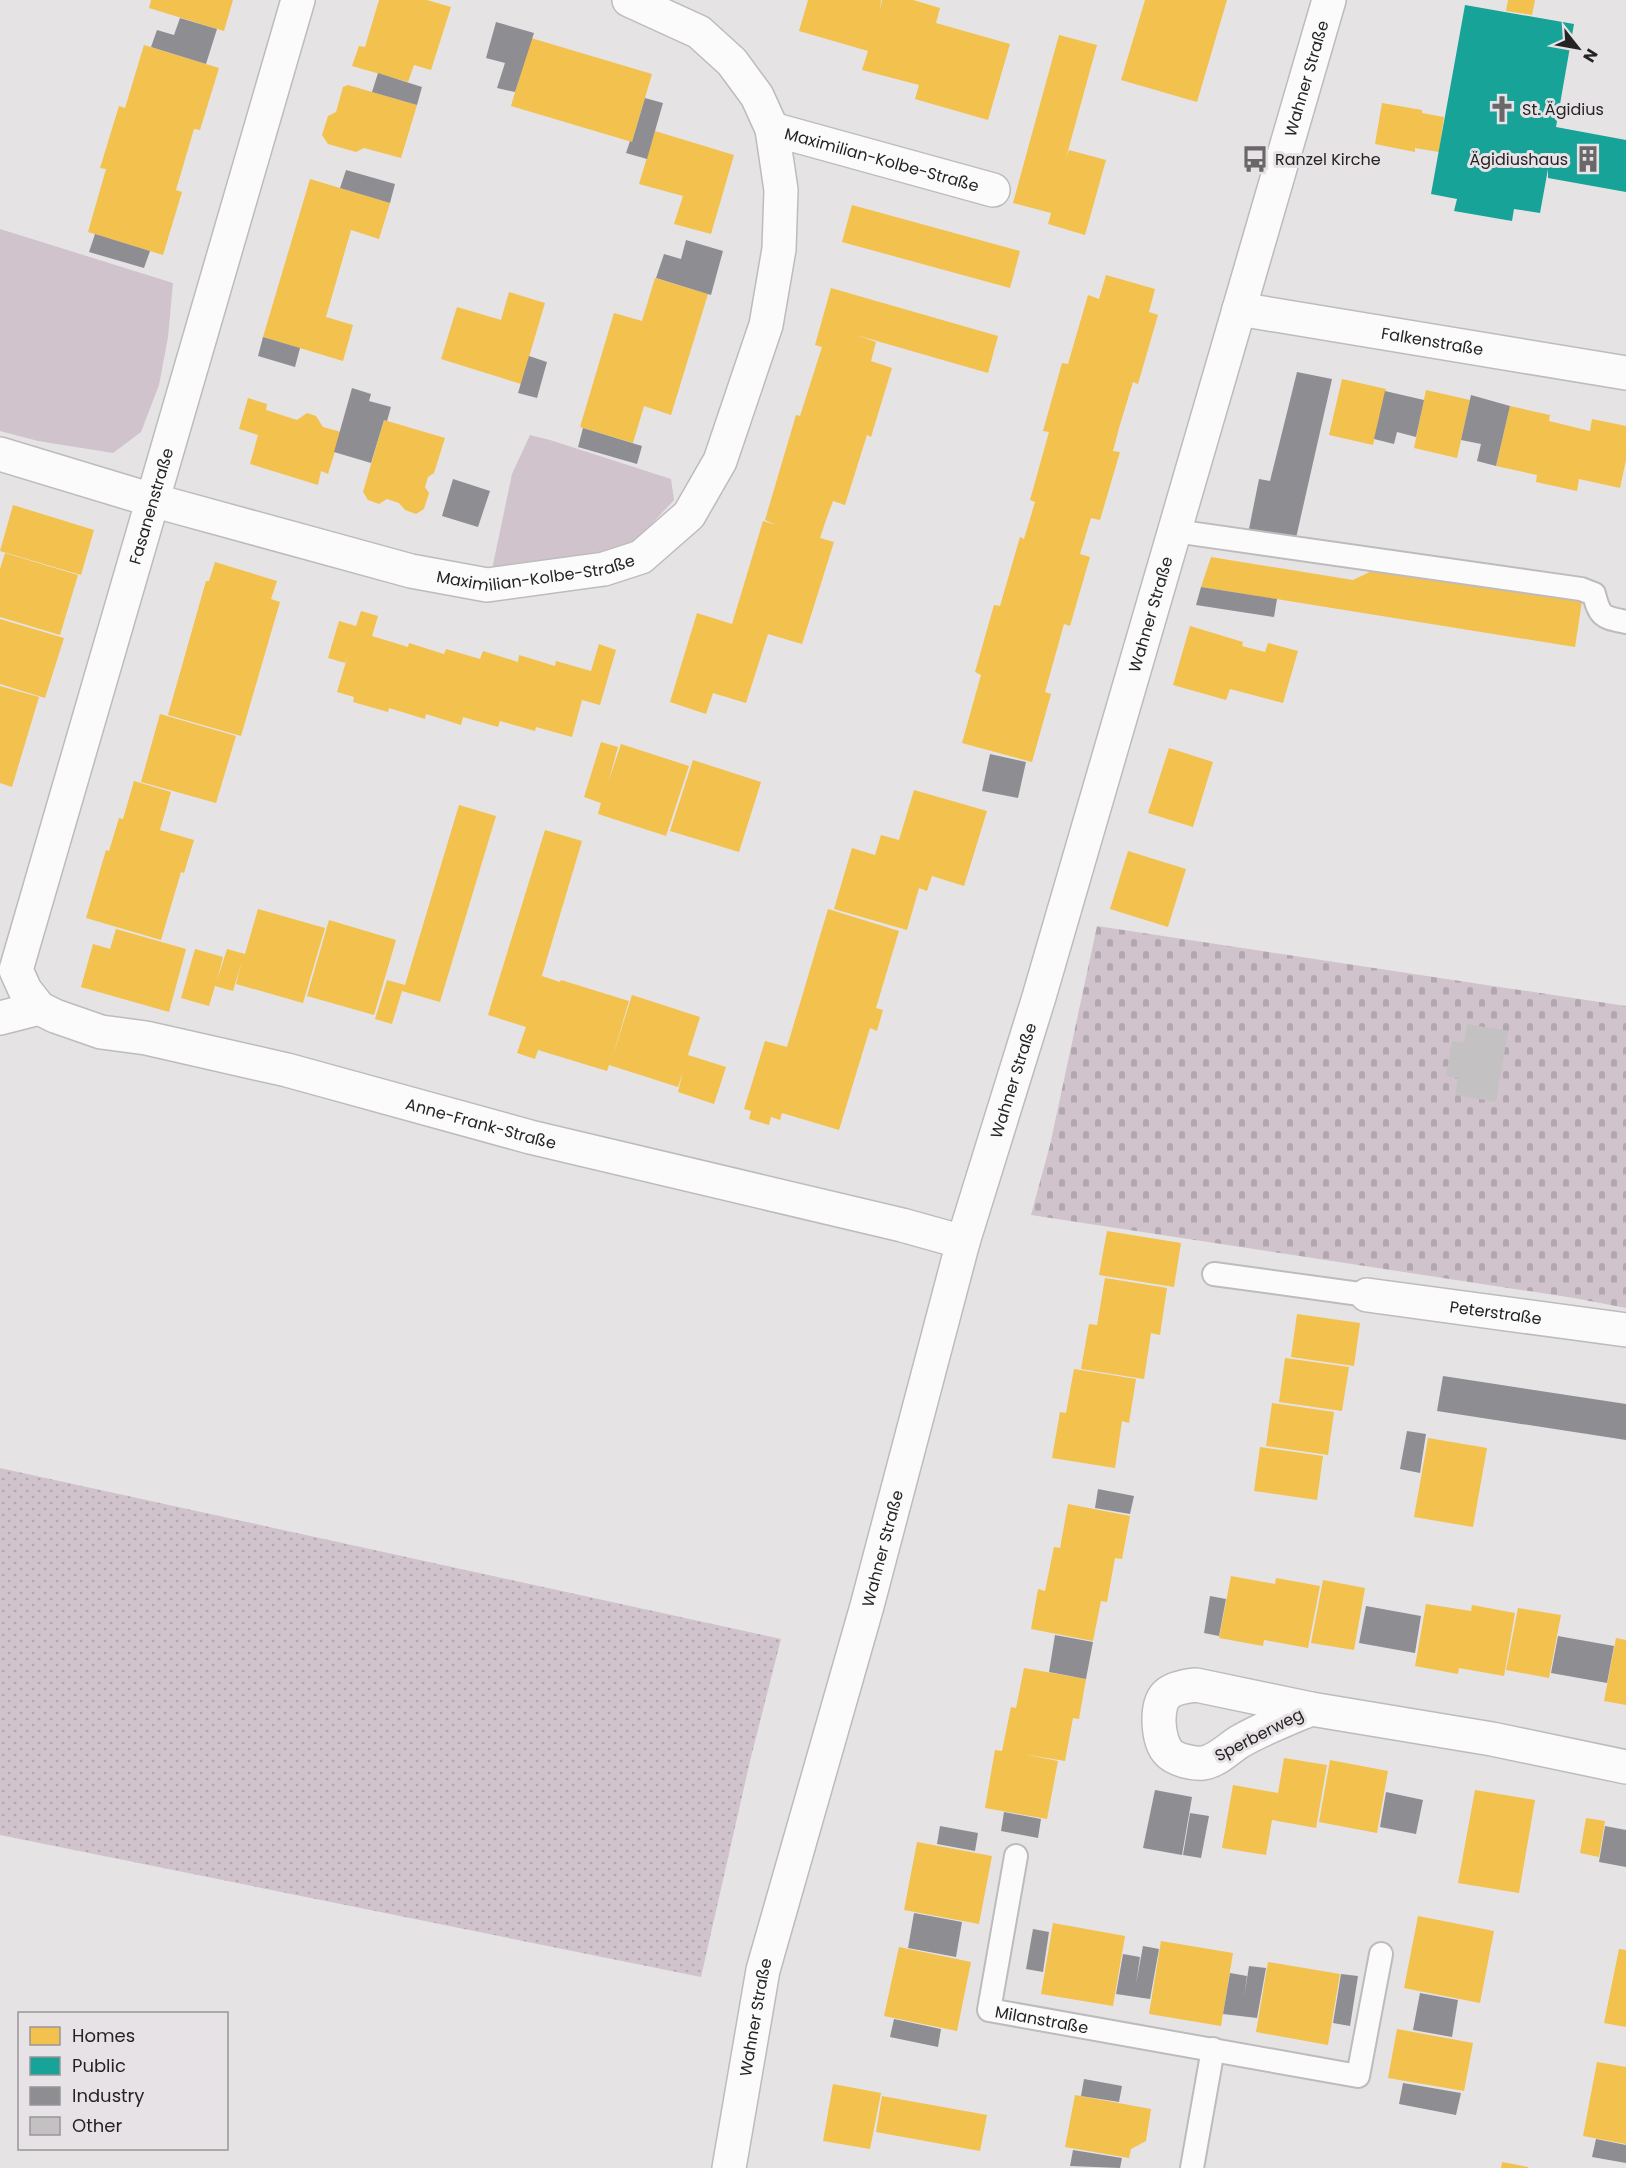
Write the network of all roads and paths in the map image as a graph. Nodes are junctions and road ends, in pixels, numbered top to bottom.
1 (298, 0) edge
2 (630, 0) edge
3 (1329, 0) edge
4 (772, 129) junction
5 (993, 190) dead end
6 (1239, 309) junction
7 (1626, 374) edge
8 (0, 454) edge
9 (152, 500) junction
10 (1175, 531) junction
11 (1626, 622) edge
12 (39, 1008) junction
13 (0, 1018) edge
14 (963, 1242) junction
15 (1214, 1274) dead end
16 (1367, 1295) joint
17 (1626, 1330) edge
18 (1311, 1709) dead end
19 (1626, 1767) edge
20 (1016, 1856) dead end
21 (1381, 1954) dead end
22 (1213, 2049) junction
23 (729, 2168) edge
24 (1192, 2168) edge

1 - 9 street, Fasanenstraße
2 - 4 street, Maximilian-Kolbe-Straße
3 - 6 street, Wahner Straße
4 - 5 street, Maximilian-Kolbe-Straße
4 - 9 street, Maximilian-Kolbe-Straße
6 - 7 street, Falkenstraße
6 - 10 street, Wahner Straße
8 - 9 street, Maximilian-Kolbe-Straße
9 - 12 street, Fasanenstraße
10 - 11 lane
10 - 14 street, Wahner Straße
12 - 13 street
12 - 14 street, Anne-Frank-Straße
14 - 23 street, Wahner Straße
15 - 16 lane
16 - 17 street, Peterstraße
18 - 19 street, Sperberweg
20 - 22 lane, Milanstraße
21 - 22 lane, Milanstraße
22 - 24 lane

